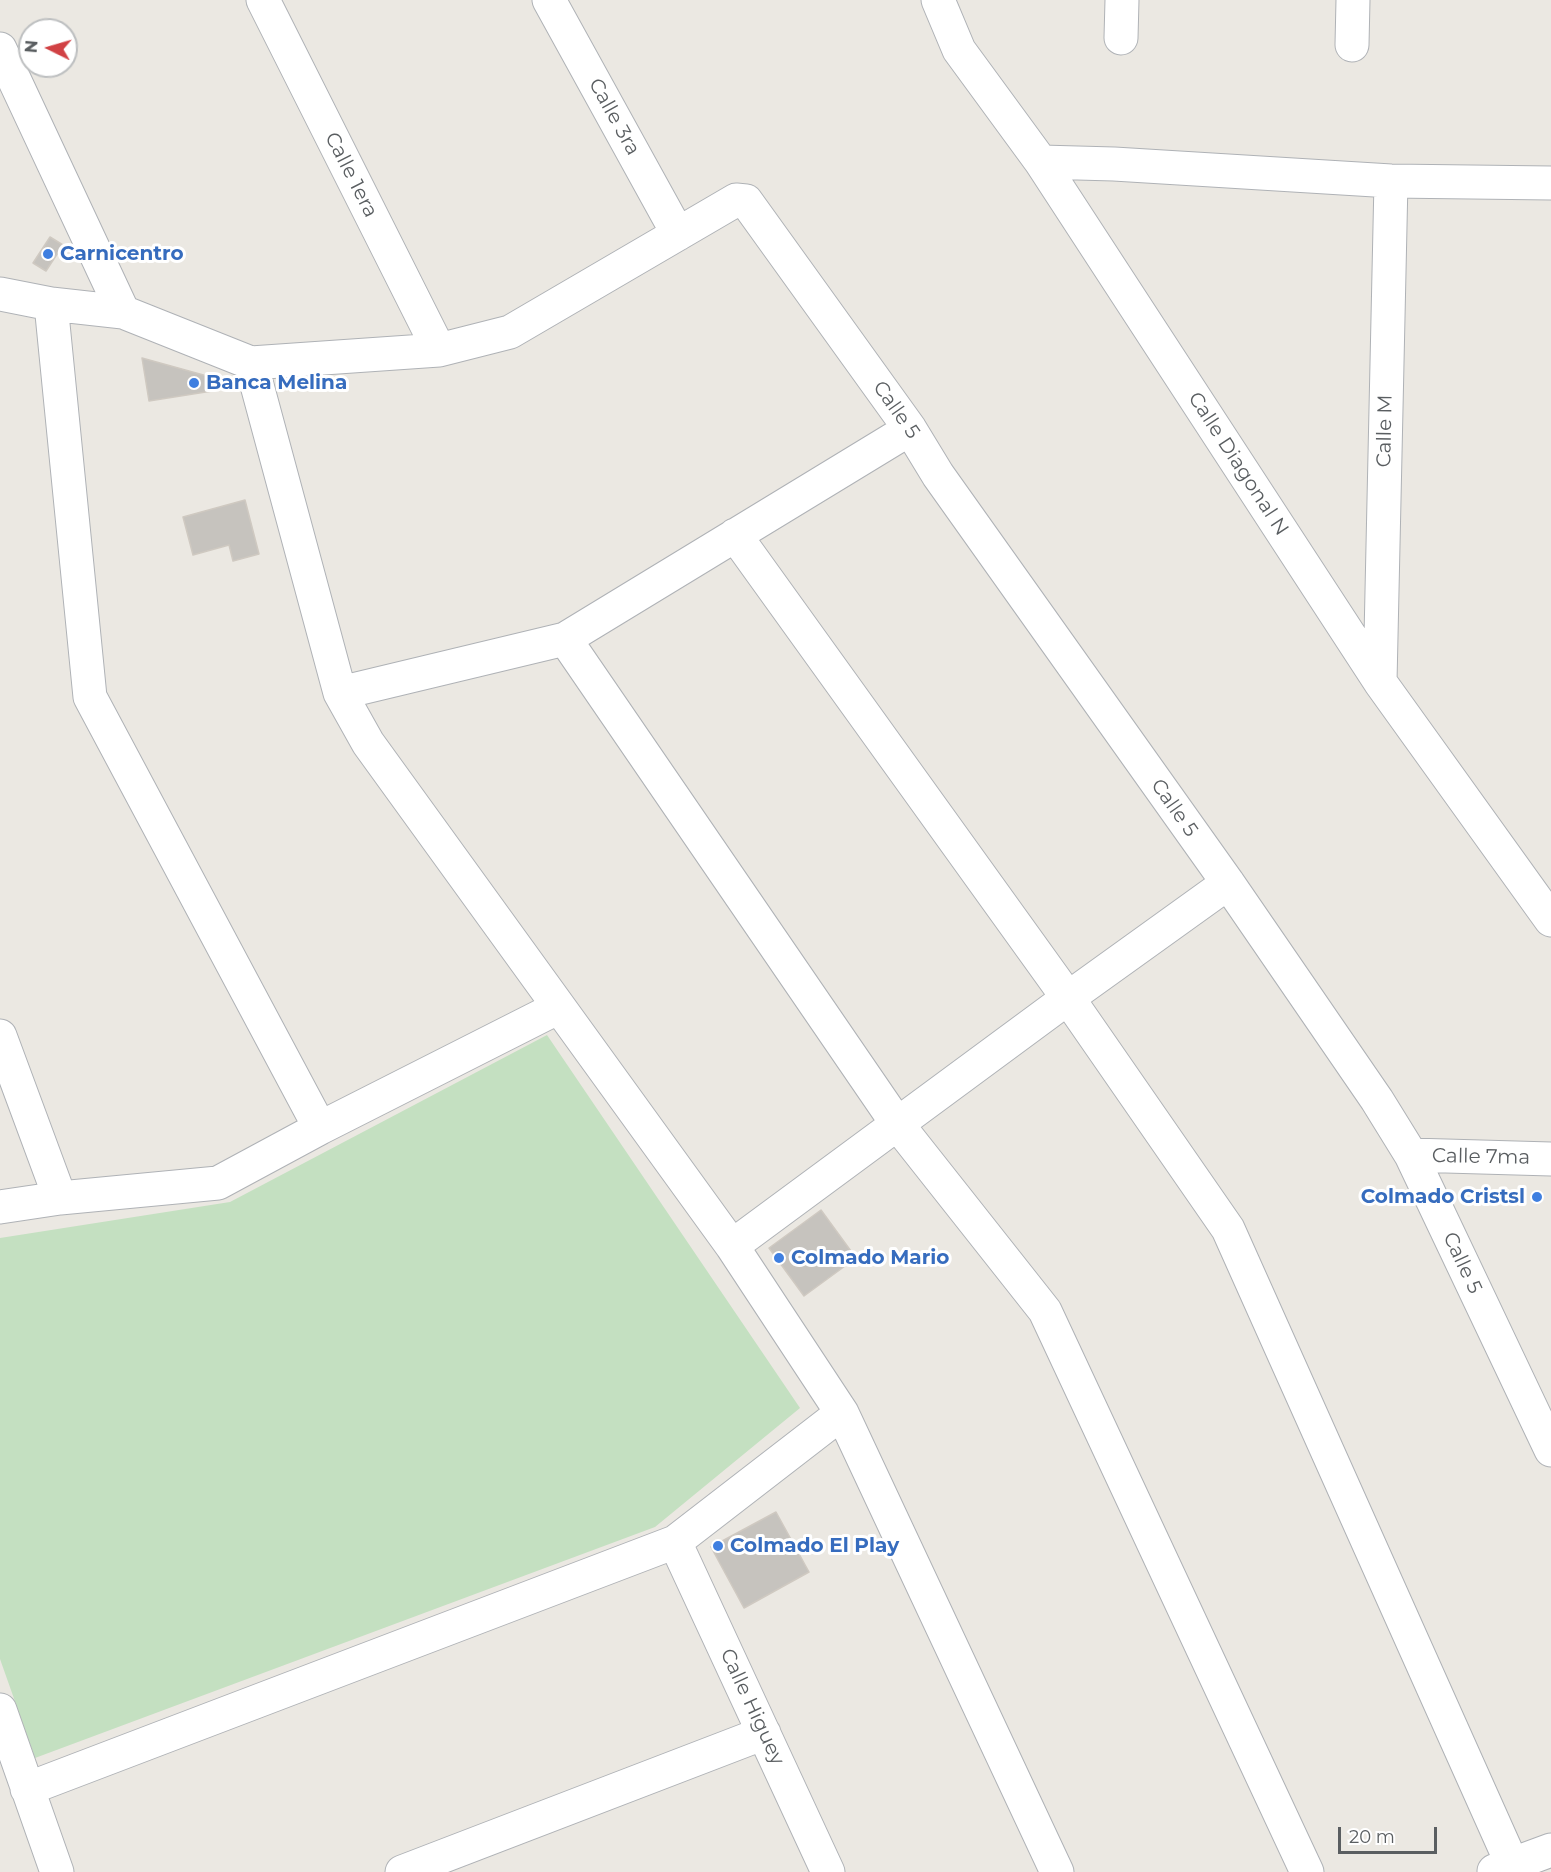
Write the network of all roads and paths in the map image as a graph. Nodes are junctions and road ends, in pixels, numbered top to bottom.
1 (263, 0) edge
2 (549, 0) edge
3 (938, 0) edge
4 (1122, 0) edge
5 (1353, 0) edge
6 (1121, 38) dead end
7 (1352, 45) dead end
8 (0, 49) edge
9 (1041, 162) junction
10 (1391, 181) junction
11 (1551, 183) edge
12 (678, 234) junction
13 (0, 294) edge
14 (51, 304) junction
15 (123, 312) junction
16 (439, 351) junction
17 (251, 363) junction
18 (910, 429) junction
19 (735, 535) junction
20 (565, 639) junction
21 (1380, 682) junction
22 (340, 693) junction
23 (1228, 883) junction
24 (1551, 920) edge
25 (1068, 998) junction
26 (559, 1007) junction
27 (0, 1036) edge
28 (898, 1125) junction
29 (320, 1128) junction
30 (1411, 1155) junction
31 (1551, 1158) edge
32 (60, 1198) junction
33 (0, 1207) edge
34 (732, 1246) junction
35 (842, 1413) junction
36 (1551, 1450) edge
37 (675, 1542) junction
38 (0, 1710) edge
39 (764, 1733) junction
40 (27, 1789) junction
41 (1551, 1850) edge
42 (1502, 1868) edge
43 (57, 1872) edge
44 (402, 1872) edge
45 (828, 1872) edge
46 (1057, 1872) edge
47 (1307, 1872) edge

1 - 16 street, Calle 1era
2 - 12 street, Calle 3ra
3 - 9 street, Calle Diagonal N
4 - 6 street
5 - 7 street
8 - 15 street
9 - 10 street
9 - 21 street, Calle Diagonal N
10 - 11 street
10 - 21 street, Calle M
12 - 16 street
12 - 18 street, Calle 5
13 - 14 street
14 - 15 street
14 - 29 street
15 - 17 street
16 - 17 street
17 - 22 street
18 - 19 street
18 - 23 street, Calle 5
19 - 20 street
19 - 25 street
20 - 22 street
20 - 28 street
21 - 24 street, Calle Diagonal N
22 - 26 street
23 - 25 street
23 - 30 street, Calle 5
25 - 28 street
25 - 42 street
26 - 29 street
26 - 34 street
27 - 32 street
28 - 34 street
28 - 47 street
29 - 32 street
30 - 31 street, Calle 7ma
30 - 36 street, Calle 5
32 - 33 street
34 - 35 street
35 - 37 street
35 - 46 street
37 - 39 street, Calle Higuey
37 - 40 street
38 - 40 street
39 - 44 street
39 - 45 street, Calle Higuey
40 - 43 street
41 - 42 street

